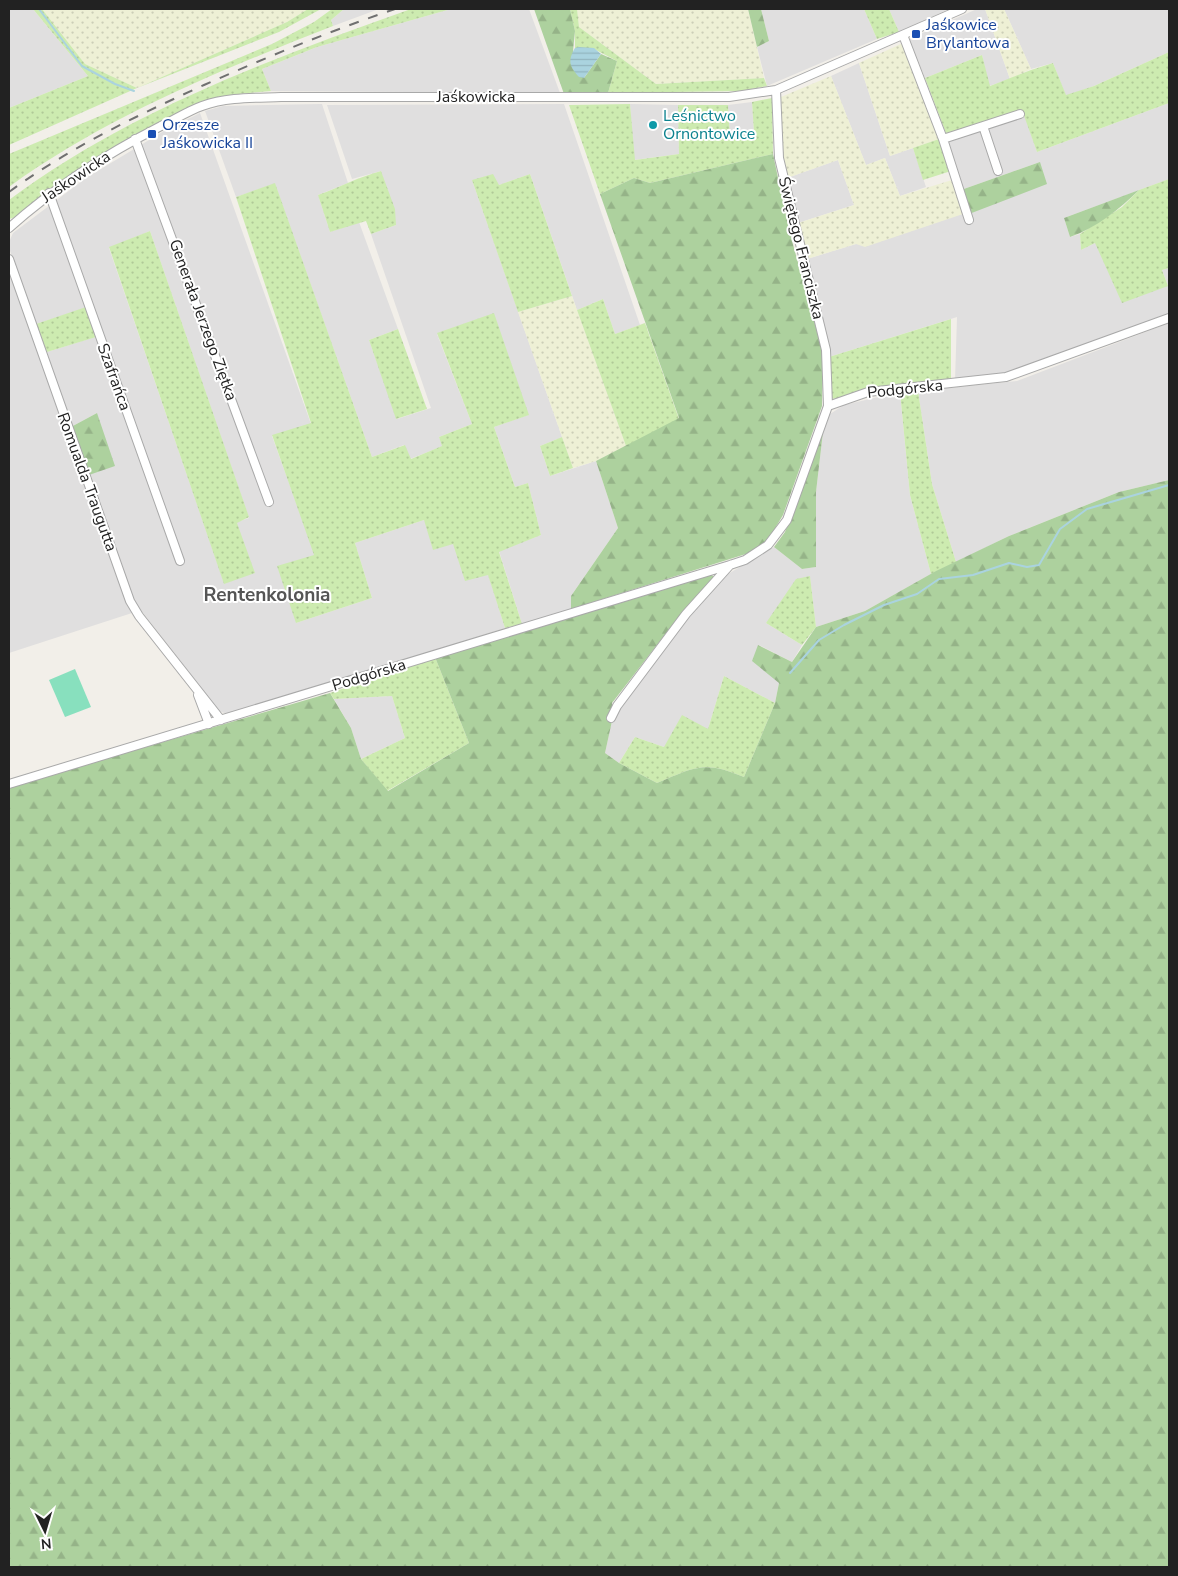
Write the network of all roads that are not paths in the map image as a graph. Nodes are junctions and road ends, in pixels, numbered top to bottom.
1 (962, 9) edge
2 (903, 35) junction
3 (776, 90) junction
4 (1020, 114) dead end
5 (983, 126) junction
6 (135, 139) junction
7 (943, 139) junction
8 (998, 171) dead end
9 (49, 193) junction
10 (969, 220) dead end
11 (9, 228) edge
12 (9, 259) edge
13 (1169, 318) edge
14 (828, 406) junction
15 (269, 502) dead end
16 (180, 561) dead end
17 (730, 565) junction
18 (196, 689) junction
19 (611, 718) dead end
20 (221, 720) junction
21 (209, 724) junction
22 (9, 784) edge

1 - 2 street, Jaśkowicka
2 - 3 street, Jaśkowicka
2 - 7 street
3 - 6 street, Jaśkowicka
3 - 14 street, Świętego Franciszka
4 - 5 street
5 - 7 street
5 - 8 street
6 - 9 street, Jaśkowicka
6 - 15 street, Generała Jerzego Ziętka
7 - 10 street
9 - 11 street, Jaśkowicka
9 - 16 street, Szafrańca
12 - 18 street, Romualda Traugutta
13 - 14 street, Podgórska
14 - 17 street, Podgórska
17 - 19 street, Podgórska
17 - 20 street, Podgórska
18 - 20 street, Romualda Traugutta
18 - 21 street, Romualda Traugutta
20 - 21 street, Podgórska
21 - 22 street, Podgórska

